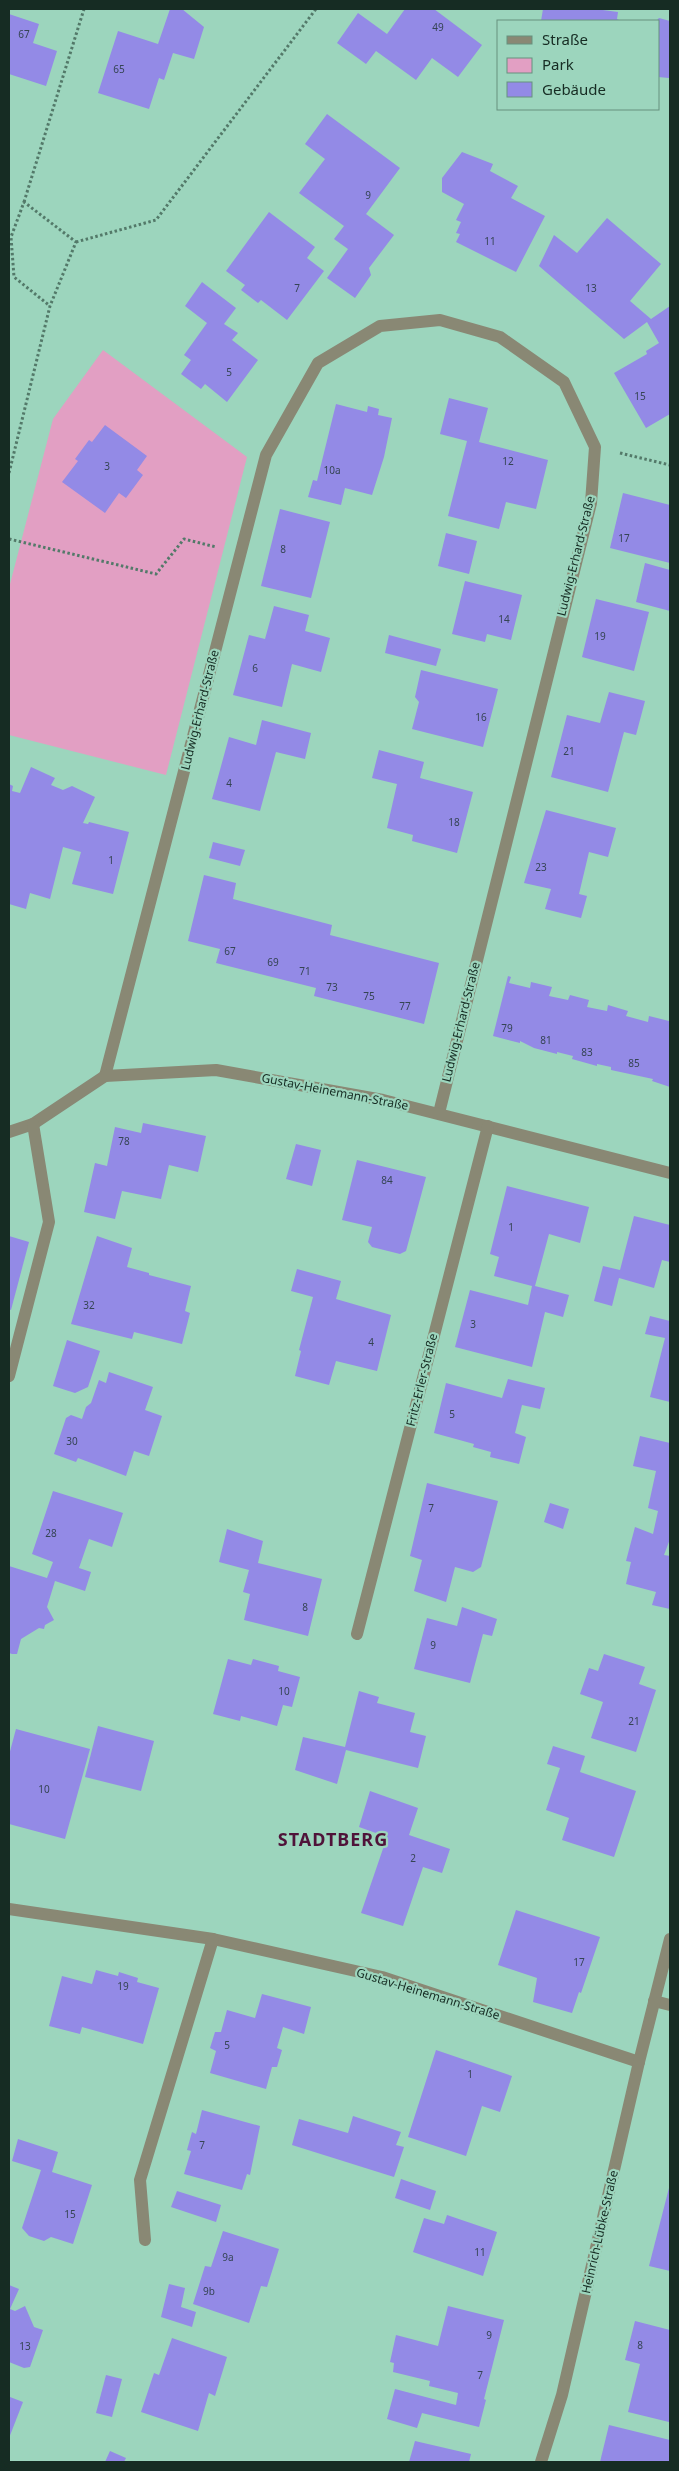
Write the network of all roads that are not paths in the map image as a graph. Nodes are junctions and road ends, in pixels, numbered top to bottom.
1 (105, 1076) junction
2 (439, 1113) junction
3 (33, 1124) junction
4 (488, 1126) junction
5 (9, 1132) edge
6 (670, 1173) edge
7 (9, 1376) edge
8 (357, 1634) dead end
9 (9, 1909) edge
10 (213, 1939) junction
11 (670, 1939) edge
12 (654, 2001) junction
13 (670, 2005) edge
14 (639, 2062) junction
15 (145, 2240) dead end
16 (541, 2462) edge

1 - 2 street, Gustav-Heinemann-Straße
1 - 2 street, Ludwig-Erhard-Straße
1 - 3 street
2 - 4 street, Gustav-Heinemann-Straße
3 - 5 street
3 - 7 street
4 - 6 street, Gustav-Heinemann-Straße
4 - 8 street, Fritz-Erler-Straße
9 - 10 street, Gustav-Heinemann-Straße
10 - 14 street, Gustav-Heinemann-Straße
10 - 15 street
11 - 12 street, Heinrich-Lübke-Straße
12 - 13 street
12 - 14 street, Heinrich-Lübke-Straße
14 - 16 street, Heinrich-Lübke-Straße

